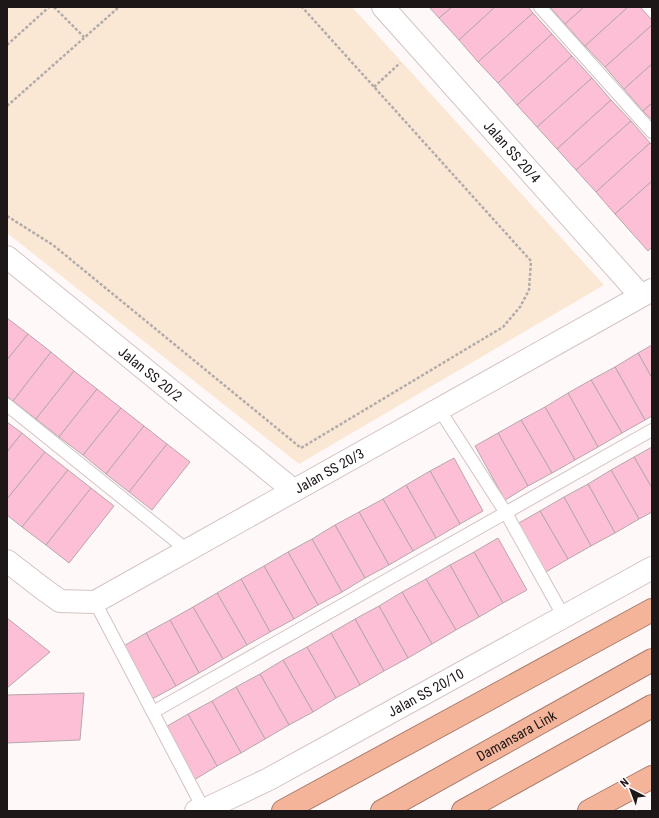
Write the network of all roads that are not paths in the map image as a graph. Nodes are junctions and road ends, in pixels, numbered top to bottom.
1 (383, 7) edge
2 (540, 7) edge
3 (652, 132) edge
4 (7, 257) edge
5 (646, 293) edge
6 (7, 405) edge
7 (439, 409) junction
8 (652, 430) edge
9 (293, 490) junction
10 (506, 513) junction
11 (187, 550) junction
12 (7, 561) edge
13 (652, 568) edge
14 (94, 602) junction
15 (652, 610) edge
16 (564, 617) junction
17 (652, 660) edge
18 (652, 706) edge
19 (153, 712) junction
20 (652, 777) edge
21 (200, 810) edge
22 (283, 811) edge
23 (382, 811) edge
24 (463, 811) edge
25 (589, 811) edge

1 - 5 street, Jalan SS 20/4
2 - 3 lane
4 - 9 street, Jalan SS 20/2
5 - 7 street, Jalan SS 20/3
6 - 11 lane
7 - 9 street, Jalan SS 20/3
7 - 10 lane
8 - 10 lane
9 - 11 street, Jalan SS 20/3
10 - 16 lane
10 - 19 lane
11 - 14 street, Jalan SS 20/3
12 - 14 street
13 - 16 street, Jalan SS 20/10
14 - 19 lane
15 - 22 highway
16 - 21 street, Jalan SS 20/10
17 - 23 highway, Damansara Link
18 - 24 highway
19 - 21 lane
20 - 25 highway

